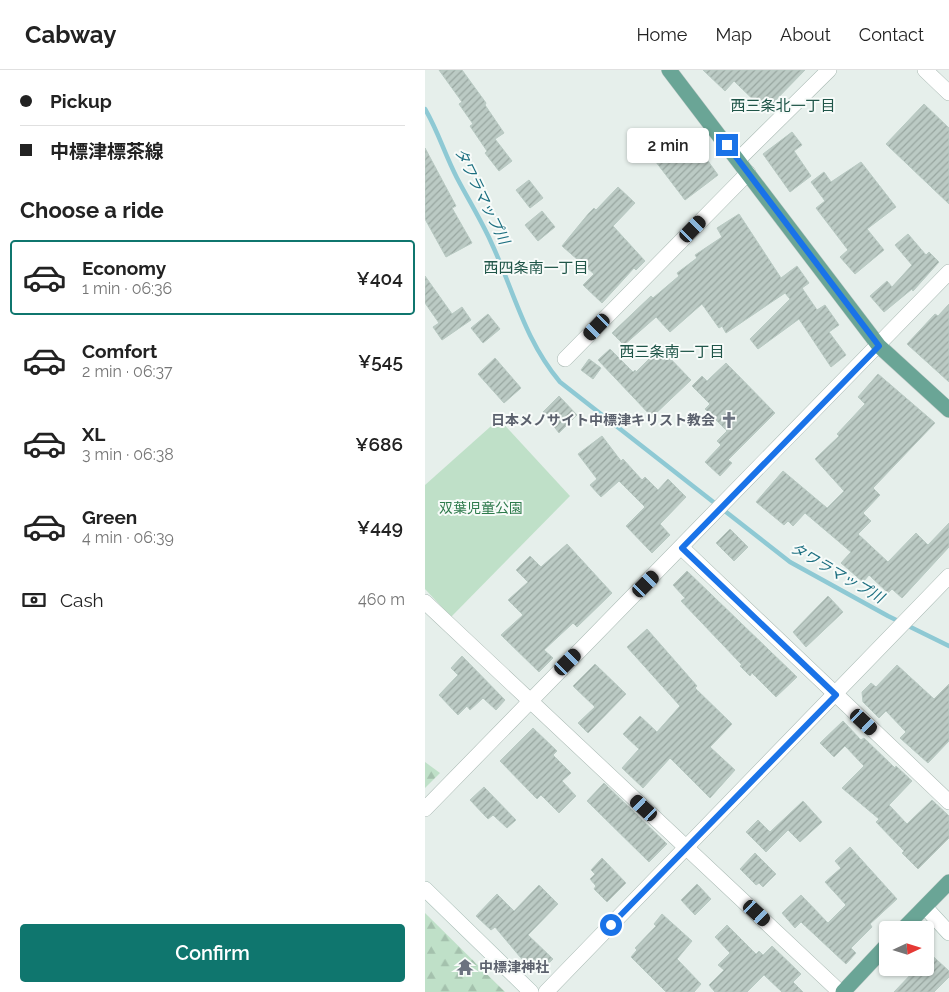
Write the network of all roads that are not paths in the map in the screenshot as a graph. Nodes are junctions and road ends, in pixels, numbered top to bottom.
1 (669, 70) edge
2 (829, 70) edge
3 (925, 70) edge
4 (949, 93) edge
5 (738, 160) junction
6 (748, 173) junction
7 (949, 272) edge
8 (879, 346) junction
9 (565, 359) dead end
10 (949, 410) edge
11 (682, 548) junction
12 (949, 576) edge
13 (425, 602) edge
14 (836, 695) junction
15 (529, 701) junction
16 (949, 802) edge
17 (425, 809) edge
18 (687, 847) junction
19 (949, 882) edge
20 (425, 889) edge
21 (925, 907) junction
22 (911, 921) edge
23 (949, 932) edge
24 (879, 953) edge
25 (531, 992) edge
26 (546, 992) edge
27 (841, 992) edge

1 - 5 main road
2 - 5 street
3 - 4 street
5 - 6 main road
6 - 8 main road
6 - 9 street
7 - 8 street
8 - 10 main road
8 - 11 street
11 - 14 street
11 - 15 street
12 - 14 street
13 - 15 street
14 - 16 street
14 - 18 street
15 - 17 street
15 - 18 street
18 - 26 street
18 - 27 street
19 - 21 main road
20 - 25 street
21 - 22 main road
21 - 23 street
24 - 27 main road

